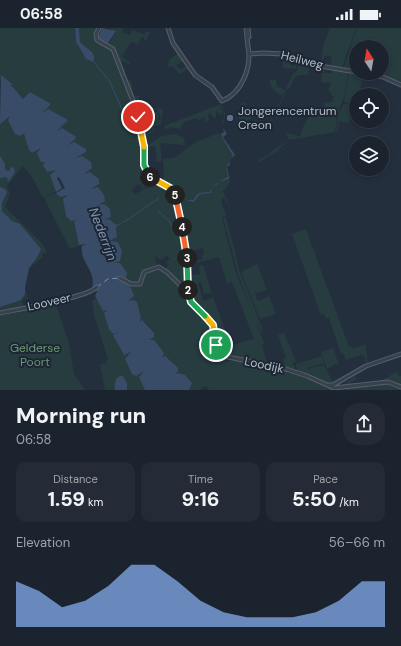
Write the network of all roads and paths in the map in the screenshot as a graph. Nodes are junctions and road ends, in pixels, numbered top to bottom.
1 (99, 28) edge
2 (168, 28) edge
3 (247, 28) edge
4 (249, 54) junction
5 (349, 71) edge
6 (389, 80) edge
7 (401, 85) edge
8 (120, 278) dead end
9 (97, 287) dead end
10 (188, 293) junction
11 (0, 313) edge
12 (401, 354) edge
13 (327, 385) junction
14 (333, 385) junction
15 (401, 387) edge
16 (338, 389) junction

1 - 10 street, Loodijk
2 - 4 street
3 - 4 street
4 - 5 street, Heilweg
6 - 7 street
8 - 10 street
9 - 11 street, Looveer
10 - 13 street, Loodijk
12 - 14 street
13 - 14 street
13 - 16 street, Loodijk
14 - 16 street
15 - 16 street, Loodijk

